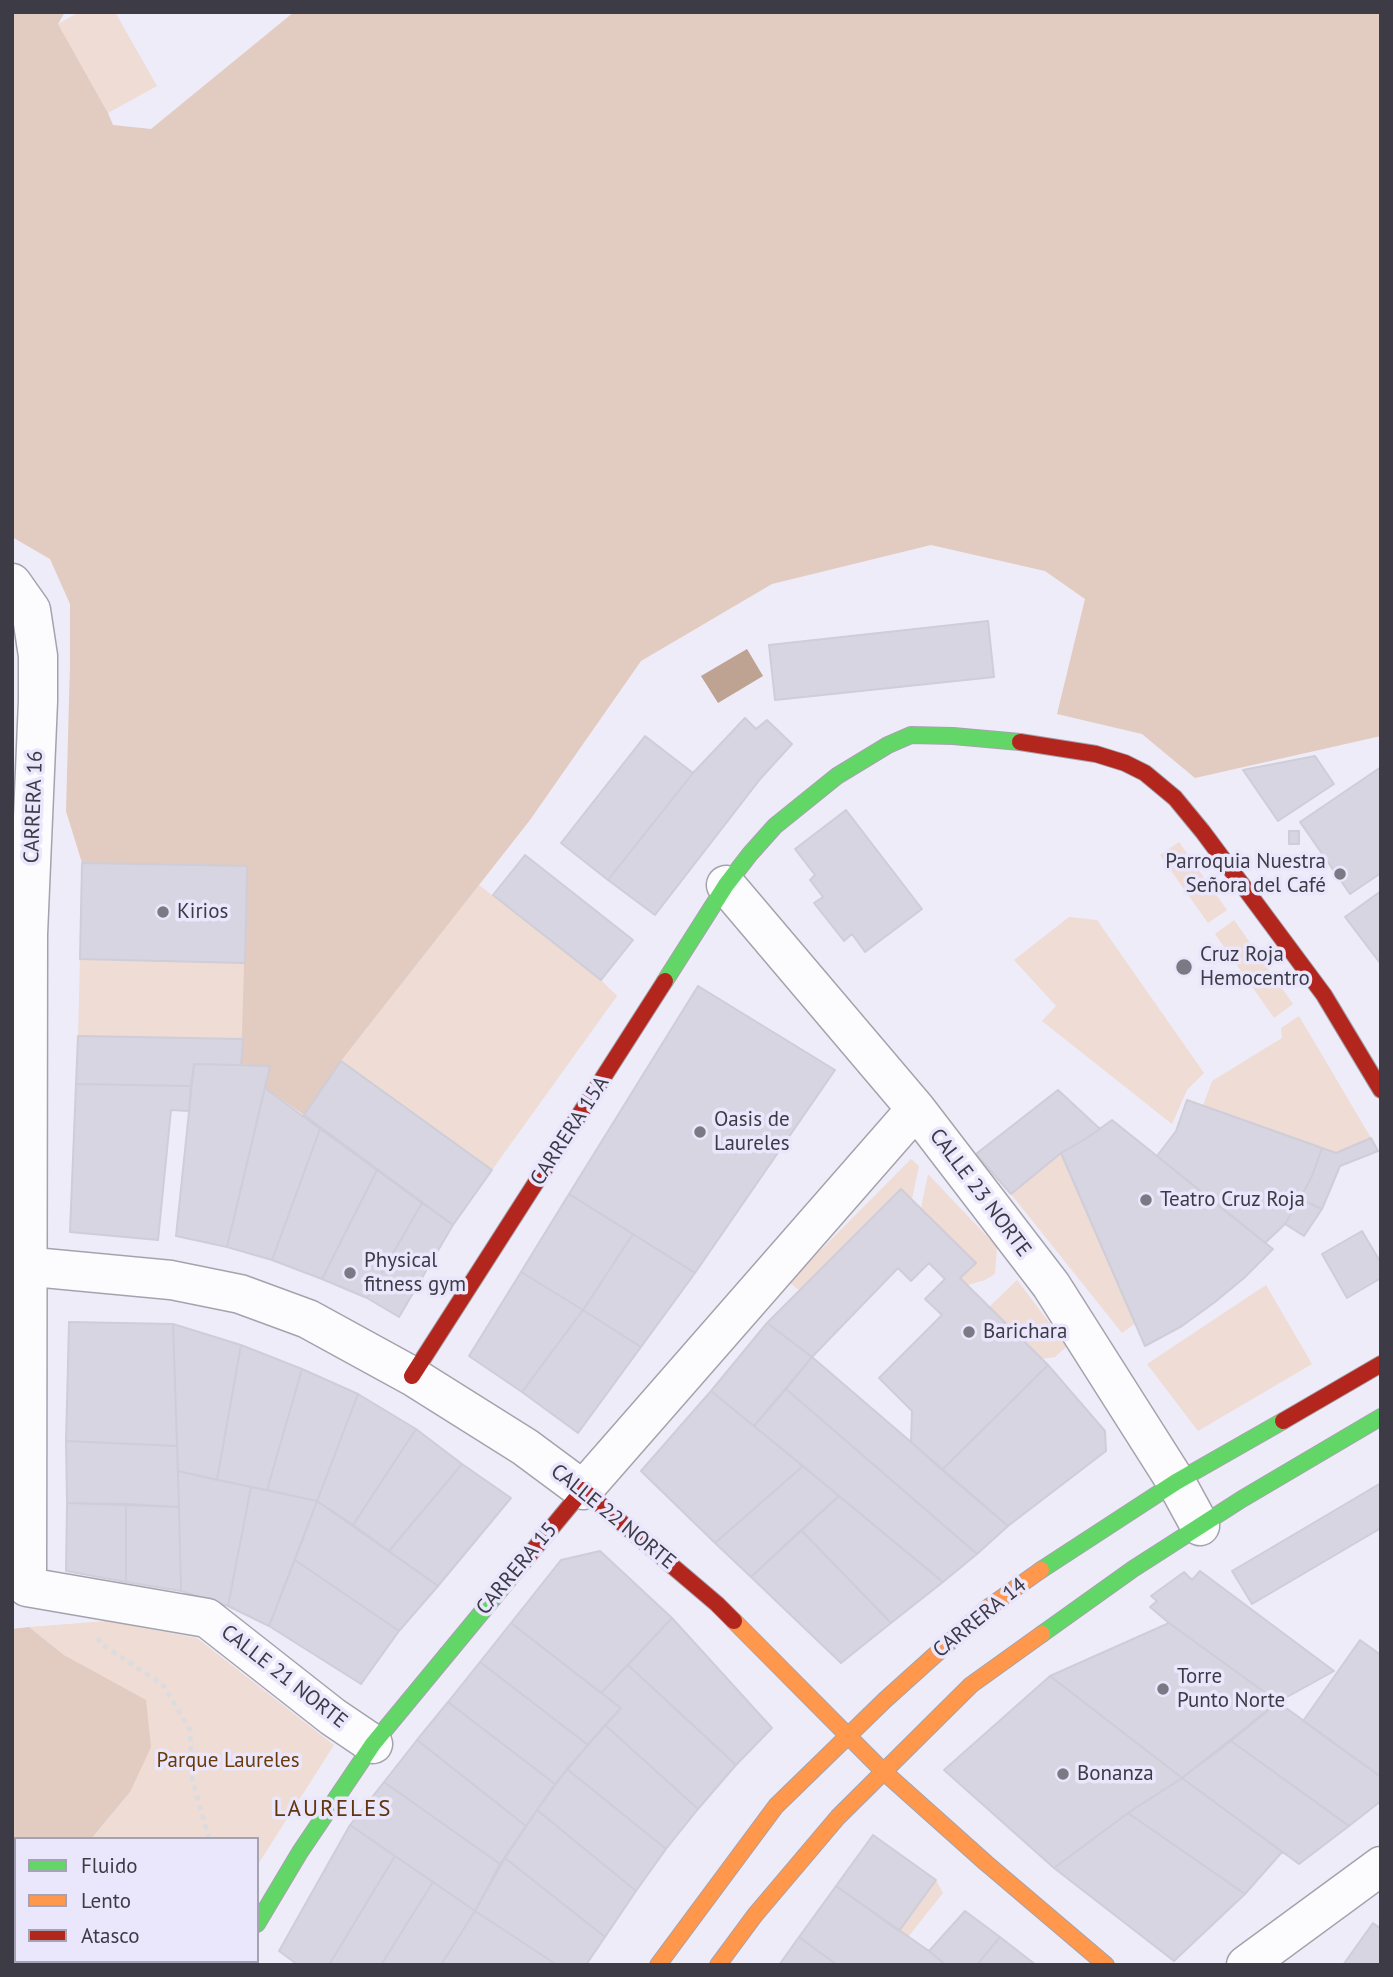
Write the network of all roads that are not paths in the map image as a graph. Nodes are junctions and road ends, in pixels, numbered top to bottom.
1 (12, 583) edge
2 (726, 885) junction
3 (1381, 1090) edge
4 (916, 1109) junction
5 (20, 1265) edge
6 (1381, 1364) edge
7 (412, 1376) junction
8 (1381, 1416) edge
9 (1176, 1482) junction
10 (583, 1490) junction
11 (1200, 1526) junction
12 (44, 1590) joint
13 (848, 1737) junction
14 (373, 1744) junction
15 (883, 1771) junction
16 (1381, 1866) edge
17 (259, 1921) edge
18 (658, 1965) edge
19 (718, 1965) edge
20 (1107, 1965) edge
21 (1247, 1965) edge

1 - 5 street, CARRERA 16
2 - 3 street, CARRERA 15A
2 - 4 street, CALLE 23 NORTE
2 - 7 street, CARRERA 15A
4 - 9 street, CALLE 23 NORTE
4 - 10 street, CARRERA 15
5 - 7 street, CALLE 22 NORTE
5 - 12 street, CARRERA 16
6 - 9 street, CARRERA 14
7 - 10 street, CALLE 22 NORTE
8 - 11 street
9 - 11 street, CALLE 23 NORTE
9 - 13 street, CARRERA 14
10 - 13 street, CALLE 22 NORTE
10 - 14 street, CARRERA 15
11 - 15 street
12 - 14 street, CALLE 21 NORTE
13 - 15 street, CALLE 22 NORTE
13 - 18 street, CARRERA 14
14 - 17 street, CARRERA 15
15 - 19 street
15 - 20 street, CALLE 22 NORTE
16 - 21 street

